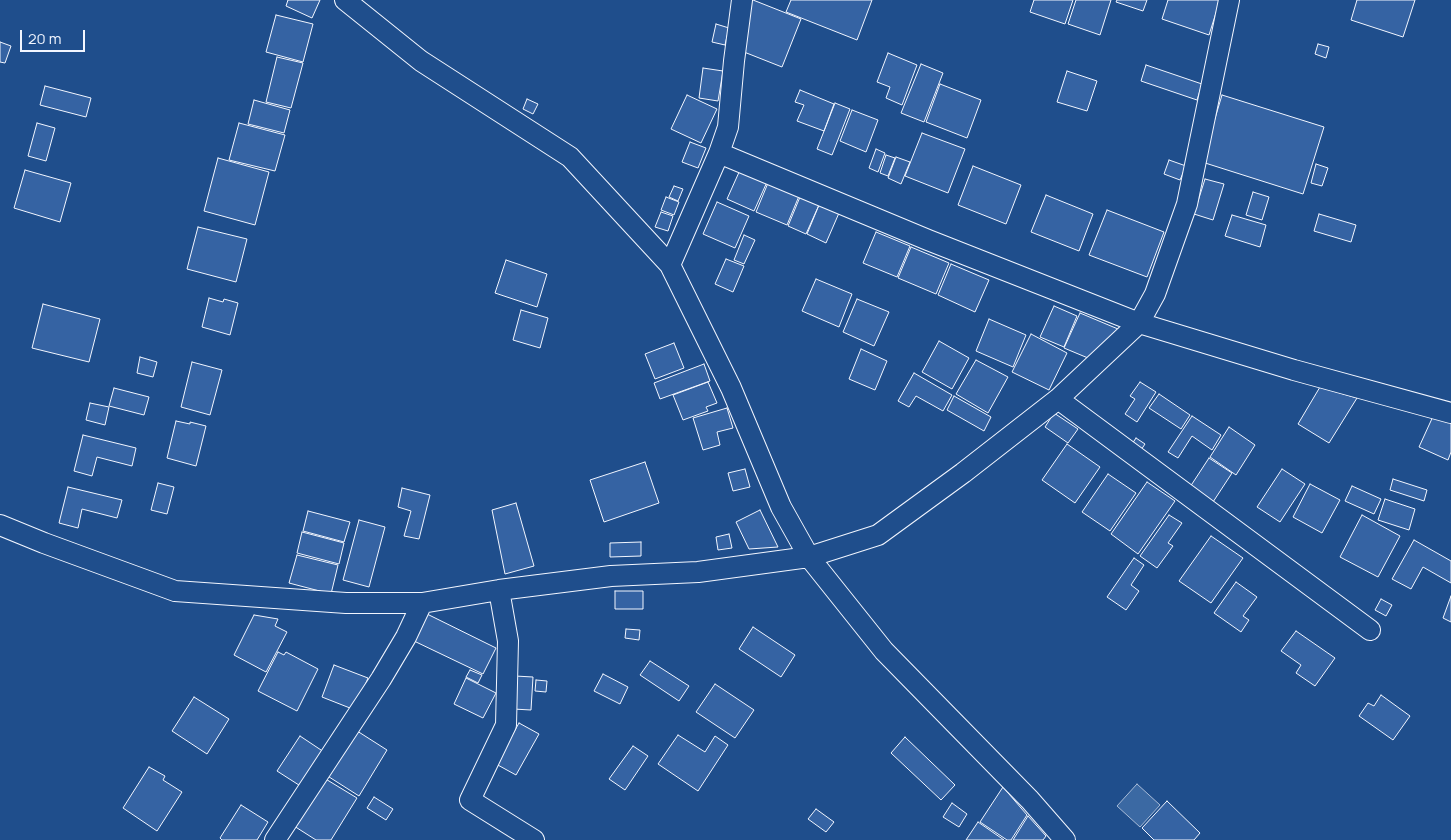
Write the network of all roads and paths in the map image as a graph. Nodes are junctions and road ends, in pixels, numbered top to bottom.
1 (345, 0) edge
2 (742, 0) edge
3 (1229, 0) edge
4 (719, 153) junction
5 (670, 265) junction
6 (1139, 323) junction
7 (1058, 399) junction
8 (1451, 412) edge
9 (0, 525) edge
10 (809, 557) junction
11 (499, 590) junction
12 (422, 603) junction
13 (1370, 630) dead end
14 (275, 840) edge
15 (534, 840) edge
16 (1065, 840) edge

1 - 5 street
2 - 4 street
3 - 6 street
4 - 5 street
4 - 6 street
5 - 10 street
6 - 7 street
6 - 8 street
7 - 10 street
7 - 13 street
9 - 12 street
10 - 11 street
10 - 16 street
11 - 12 street
11 - 15 street
12 - 14 street

